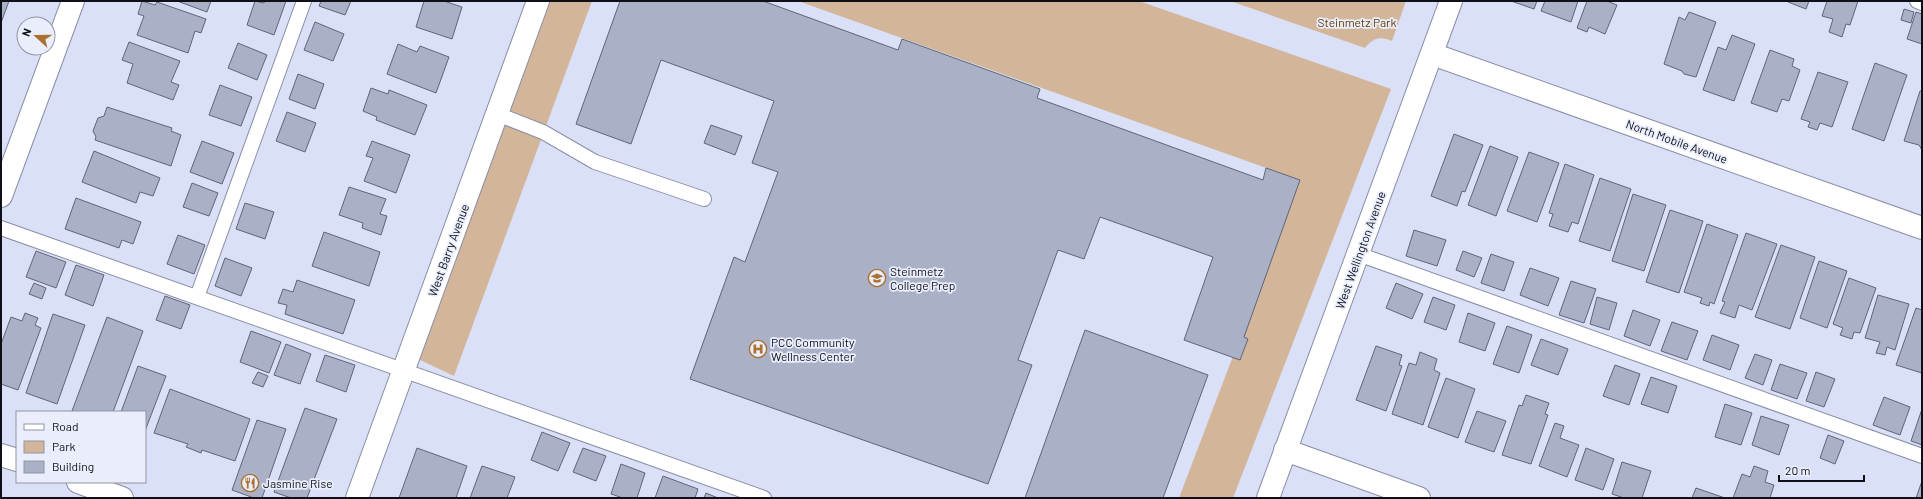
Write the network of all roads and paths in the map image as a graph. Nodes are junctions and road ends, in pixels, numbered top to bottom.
1 (73, 1) edge
2 (304, 1) edge
3 (538, 1) edge
4 (1451, 1) edge
5 (1917, 1) edge
6 (1922, 3) edge
7 (1432, 54) junction
8 (497, 114) junction
9 (1, 196) edge
10 (704, 199) dead end
11 (1, 228) edge
12 (1922, 228) edge
13 (1358, 254) junction
14 (197, 297) junction
15 (404, 370) junction
16 (1286, 450) junction
17 (1, 455) edge
18 (1922, 456) edge
19 (16, 460) edge
20 (81, 483) edge
21 (122, 498) edge
22 (357, 498) edge
23 (764, 498) edge
24 (1268, 498) edge
25 (1419, 498) edge

1 - 9 street
2 - 14 lane
3 - 8 street, West Barry Avenue
4 - 7 street, West Wellington Avenue
5 - 6 lane
7 - 12 street, North Mobile Avenue
7 - 13 street, West Wellington Avenue
8 - 10 lane
8 - 15 street, West Barry Avenue
11 - 14 lane
13 - 16 street, West Wellington Avenue
13 - 18 lane
14 - 15 lane
15 - 22 street, West Barry Avenue
15 - 23 lane
16 - 24 street, West Wellington Avenue
16 - 25 street
17 - 19 street
20 - 21 street

